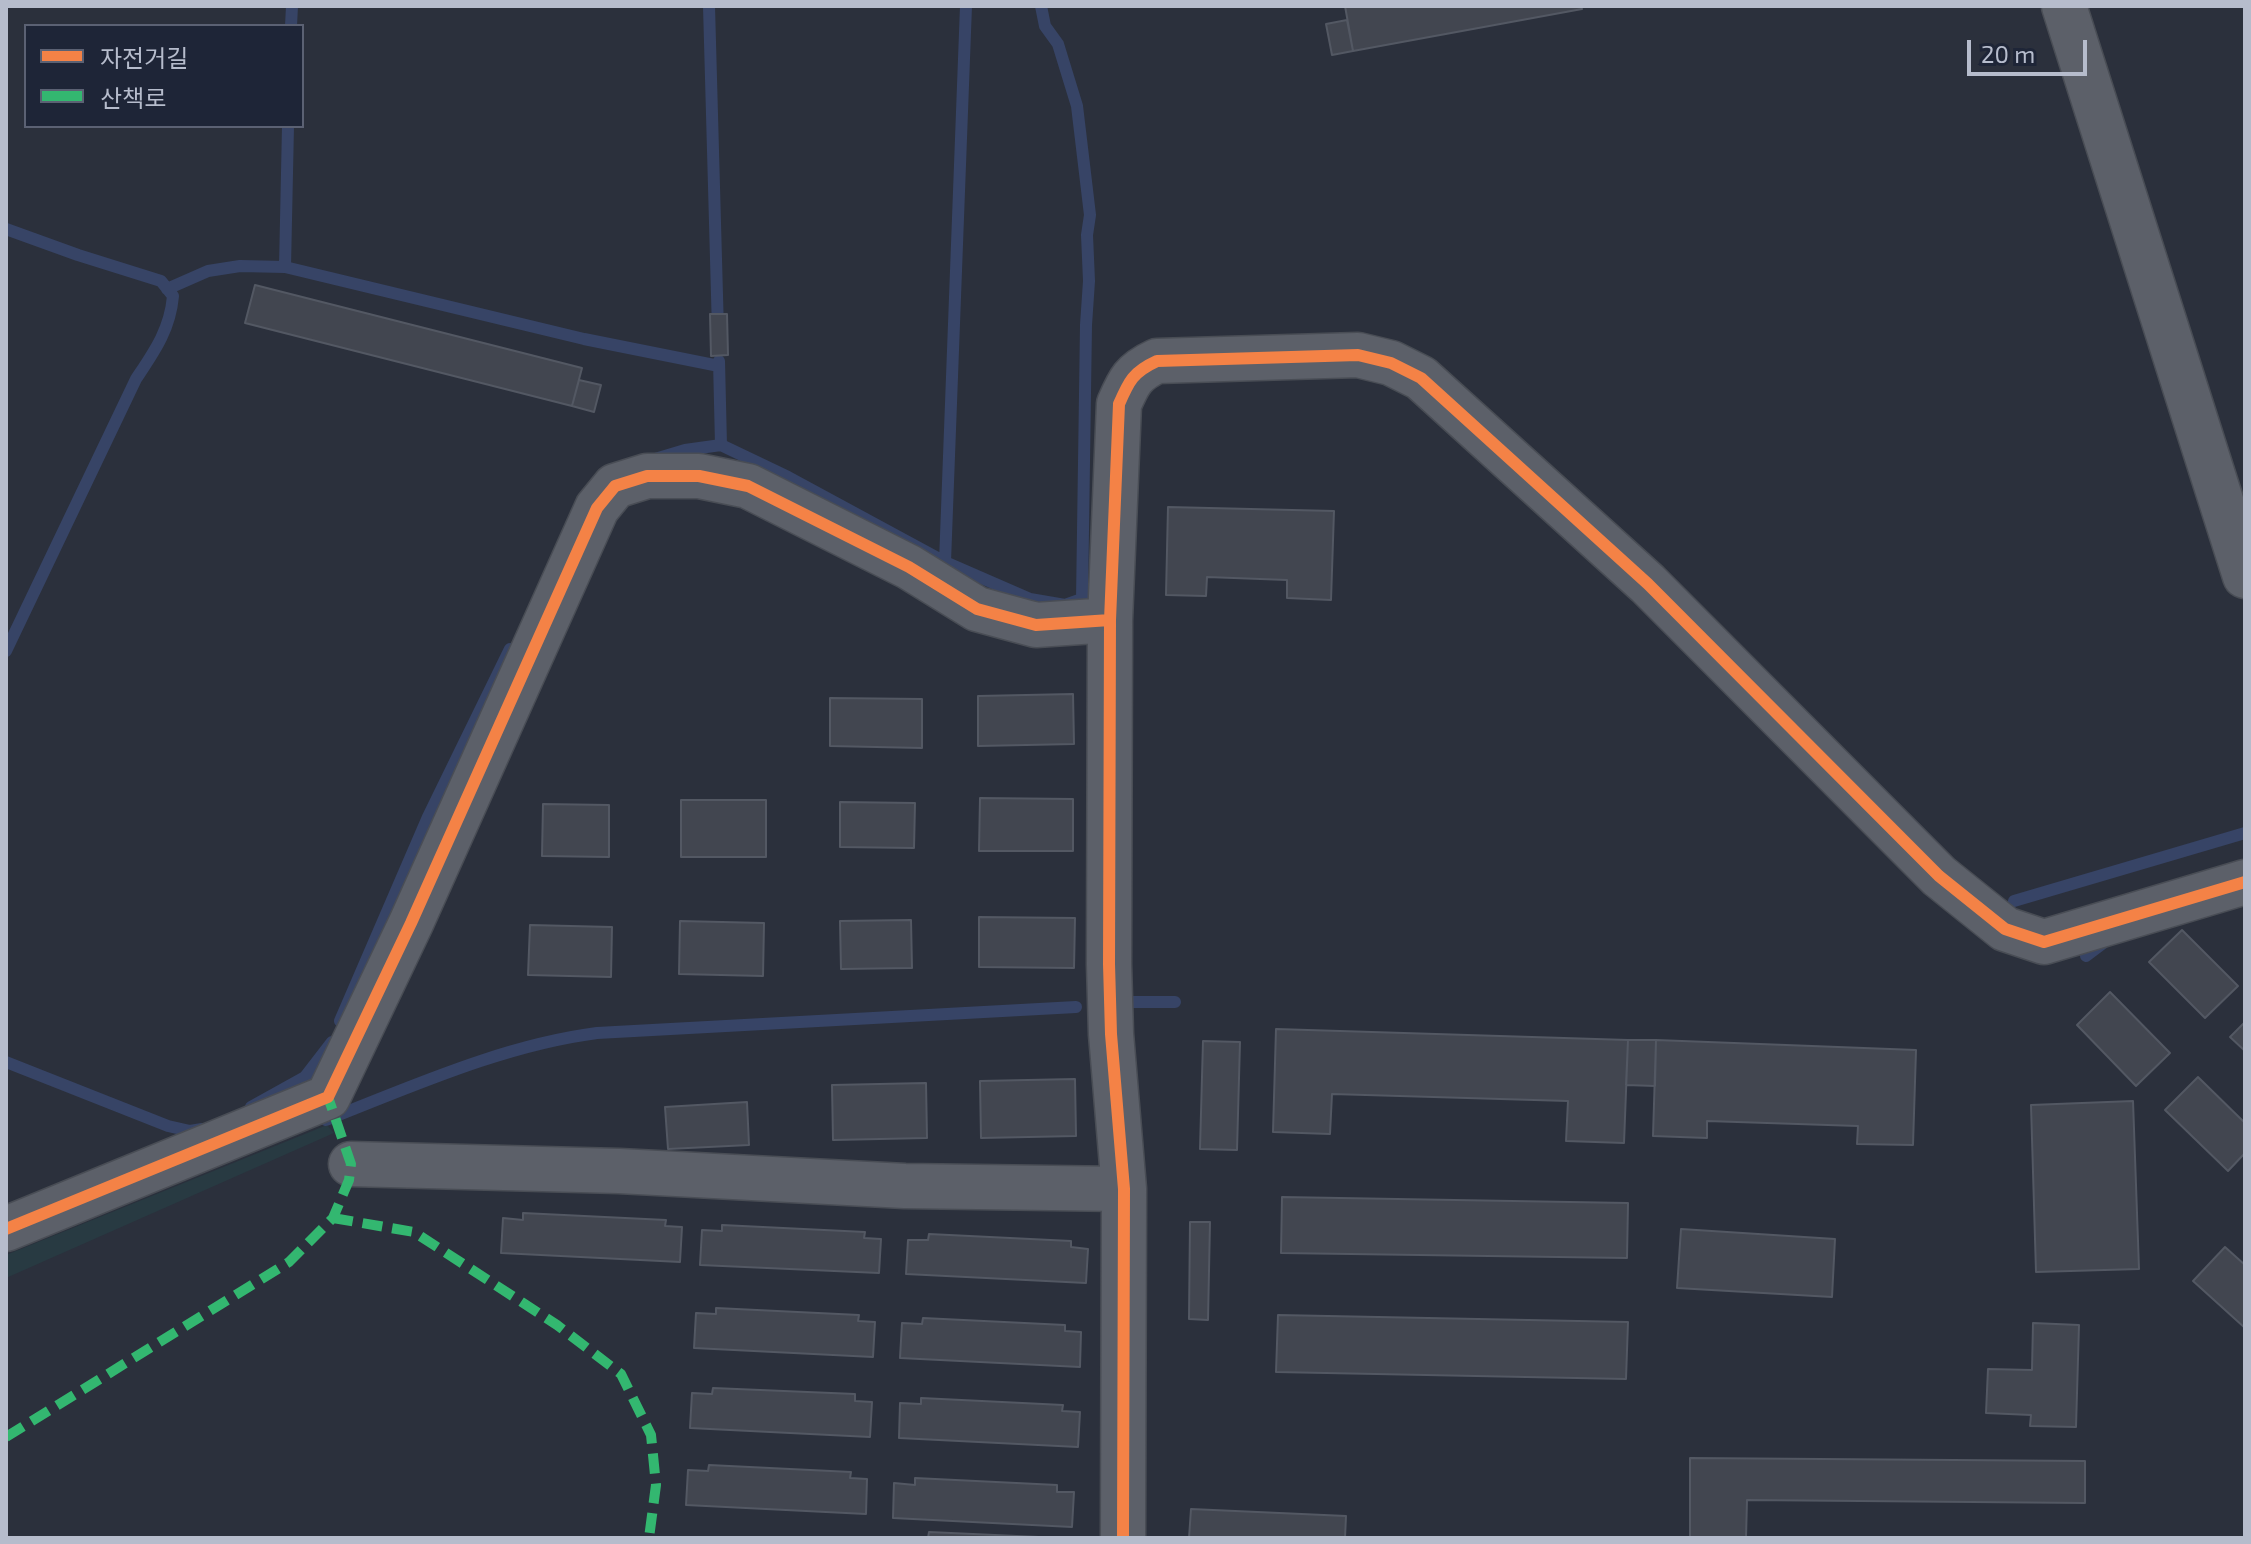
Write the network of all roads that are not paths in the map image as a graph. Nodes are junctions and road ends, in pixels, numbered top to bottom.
1 (2064, 6) edge
2 (2245, 576) edge
3 (1110, 620) junction
4 (2245, 882) edge
5 (351, 1164) dead end
6 (1124, 1189) junction
7 (6, 1229) edge
8 (1123, 1538) edge

1 - 2 street
3 - 4 street
3 - 6 street
3 - 7 street
5 - 6 street
6 - 8 street

